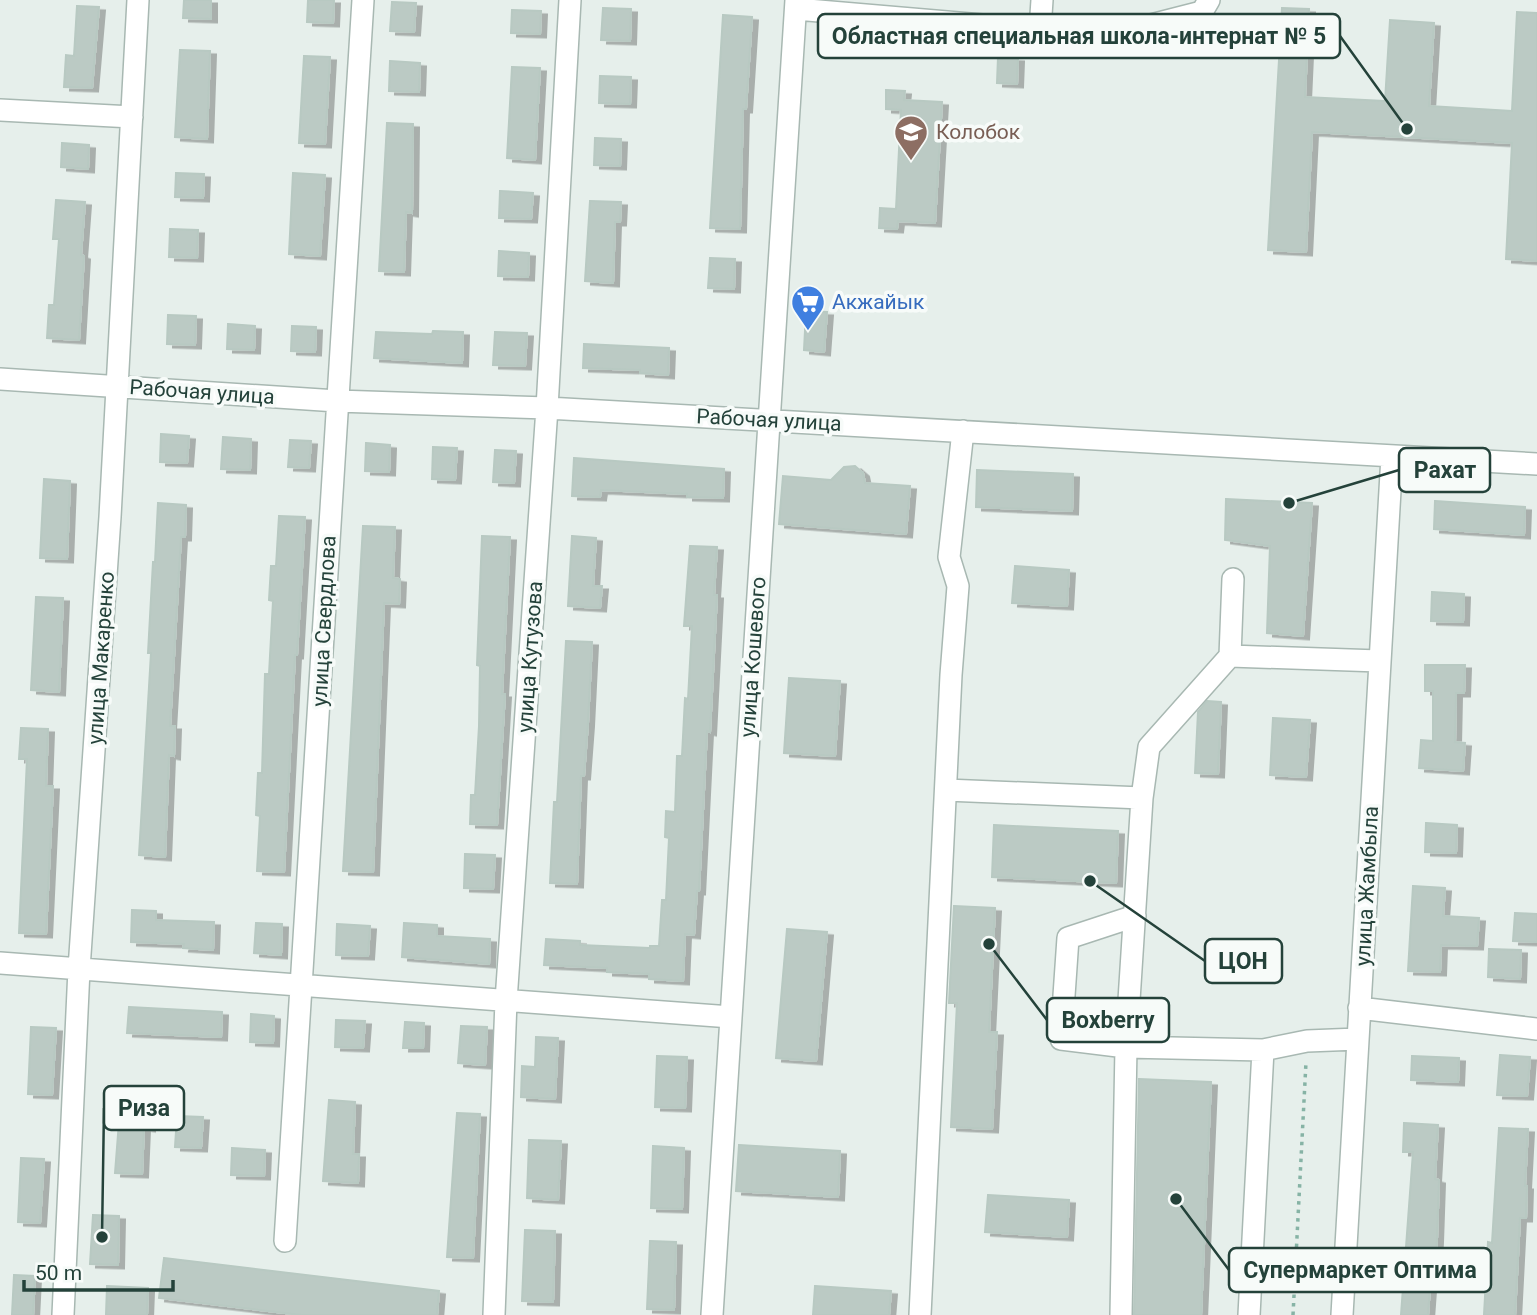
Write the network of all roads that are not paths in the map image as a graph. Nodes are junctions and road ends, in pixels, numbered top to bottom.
1 (138, 0) edge
2 (363, 0) edge
3 (570, 0) edge
4 (1042, 0) edge
5 (1209, 0) edge
6 (796, 4) edge
7 (1040, 30) junction
8 (0, 110) edge
9 (132, 117) junction
10 (0, 379) edge
11 (118, 387) junction
12 (337, 401) junction
13 (547, 408) junction
14 (768, 420) junction
15 (963, 431) junction
16 (1392, 456) junction
17 (1537, 464) edge
18 (1233, 579) dead end
19 (1230, 656) junction
20 (1380, 661) junction
21 (946, 790) junction
22 (1142, 798) junction
23 (1135, 916) junction
24 (0, 963) edge
25 (79, 969) junction
26 (302, 985) junction
27 (506, 1001) junction
28 (1359, 1008) junction
29 (731, 1017) junction
30 (1537, 1029) edge
31 (1358, 1039) junction
32 (1126, 1047) junction
33 (1263, 1049) junction
34 (285, 1241) dead end
35 (63, 1315) edge
36 (494, 1315) edge
37 (712, 1315) edge
38 (920, 1315) edge
39 (1121, 1315) edge
40 (1249, 1315) edge
41 (1342, 1315) edge

1 - 9 street, улица Макаренко
2 - 12 street, улица Свердлова
3 - 13 street, улица Кутузова
4 - 7 street
5 - 7 street
6 - 7 street
6 - 14 street, улица Кошевого
8 - 9 street
9 - 11 street, улица Макаренко
10 - 11 street, Рабочая улица
11 - 12 street, Рабочая улица
11 - 25 street, улица Макаренко
12 - 13 street, Рабочая улица
12 - 26 street, улица Свердлова
13 - 14 street, Рабочая улица
13 - 27 street, улица Кутузова
14 - 15 street, Рабочая улица
14 - 29 street, улица Кошевого
15 - 16 street, Рабочая улица
15 - 21 street
16 - 17 street, Рабочая улица
16 - 20 street, улица Жамбыла
18 - 19 street
19 - 20 street
19 - 22 street
20 - 28 street, улица Жамбыла
21 - 22 street
21 - 38 street
22 - 23 street
23 - 32 street
23 - 32 street
24 - 25 street
25 - 26 street
25 - 35 street, улица Макаренко
26 - 27 street
26 - 34 street, улица Свердлова
27 - 29 street
27 - 36 street, улица Кутузова
28 - 30 street
28 - 31 street, улица Жамбыла
29 - 37 street, улица Кошевого
31 - 33 street
31 - 41 street, улица Жамбыла
32 - 33 street
32 - 39 street
33 - 40 street

